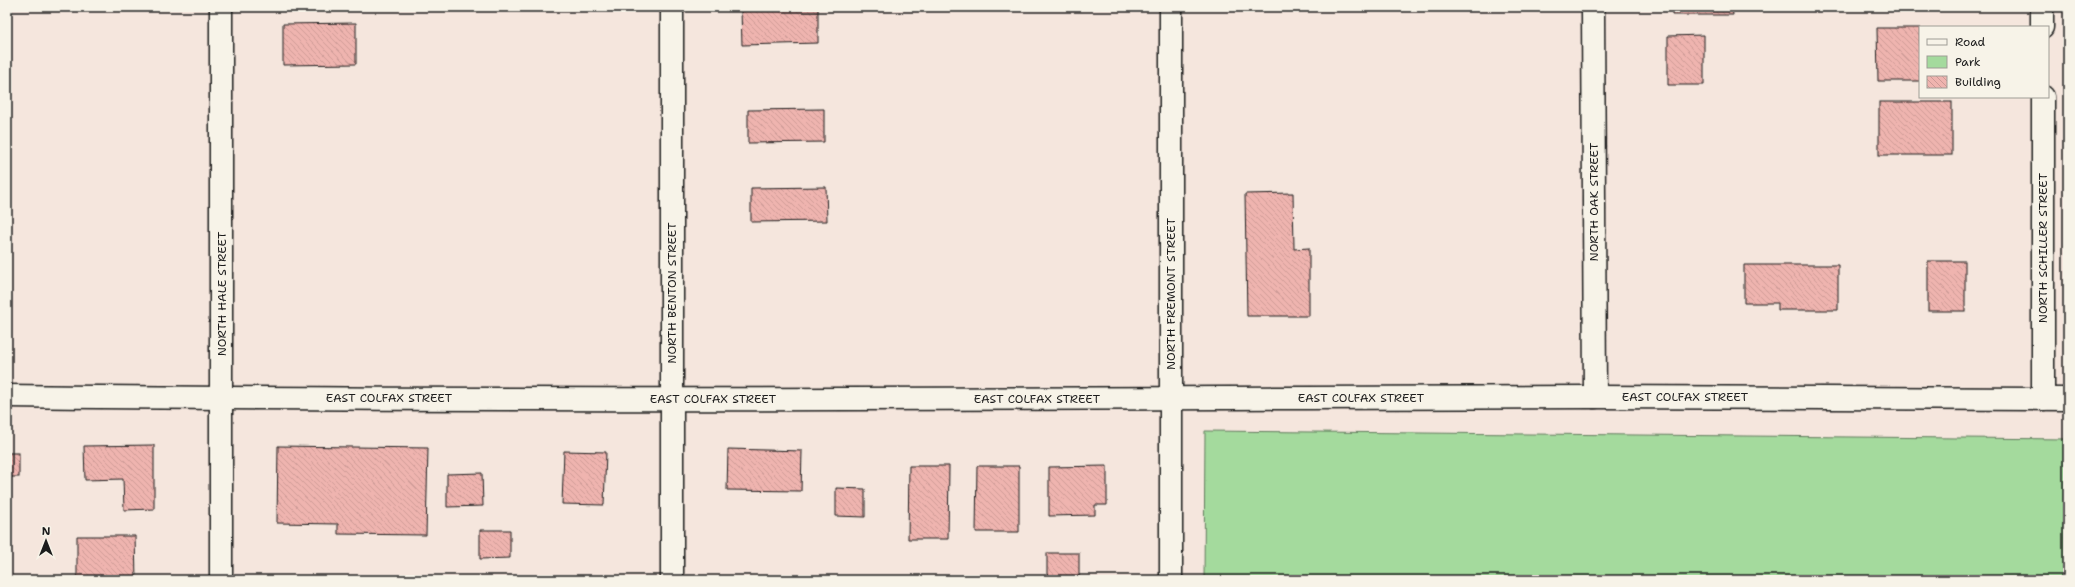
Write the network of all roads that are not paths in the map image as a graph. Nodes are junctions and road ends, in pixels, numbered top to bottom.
1 (221, 7) edge
2 (672, 7) edge
3 (1171, 7) edge
4 (1593, 7) edge
5 (2042, 7) edge
6 (2042, 26) edge
7 (2042, 98) edge
8 (7, 396) edge
9 (1595, 397) junction
10 (222, 398) junction
11 (672, 398) junction
12 (1171, 399) junction
13 (2043, 399) junction
14 (2068, 399) edge
15 (221, 580) edge
16 (672, 580) edge
17 (1171, 580) edge

1 - 10 street, NORTH HALE STREET
2 - 11 street, NORTH BENTON STREET
3 - 12 street, NORTH FREMONT STREET
4 - 9 street, NORTH OAK STREET
5 - 6 street
7 - 13 street, NORTH SCHILLER STREET
8 - 10 street, EAST COLFAX STREET
9 - 12 street, EAST COLFAX STREET
9 - 13 street, EAST COLFAX STREET
10 - 11 street, EAST COLFAX STREET
10 - 15 street, NORTH HALE STREET
11 - 12 street, EAST COLFAX STREET
11 - 16 street, NORTH BENTON STREET
12 - 17 street, NORTH FREMONT STREET
13 - 14 street, EAST COLFAX STREET

